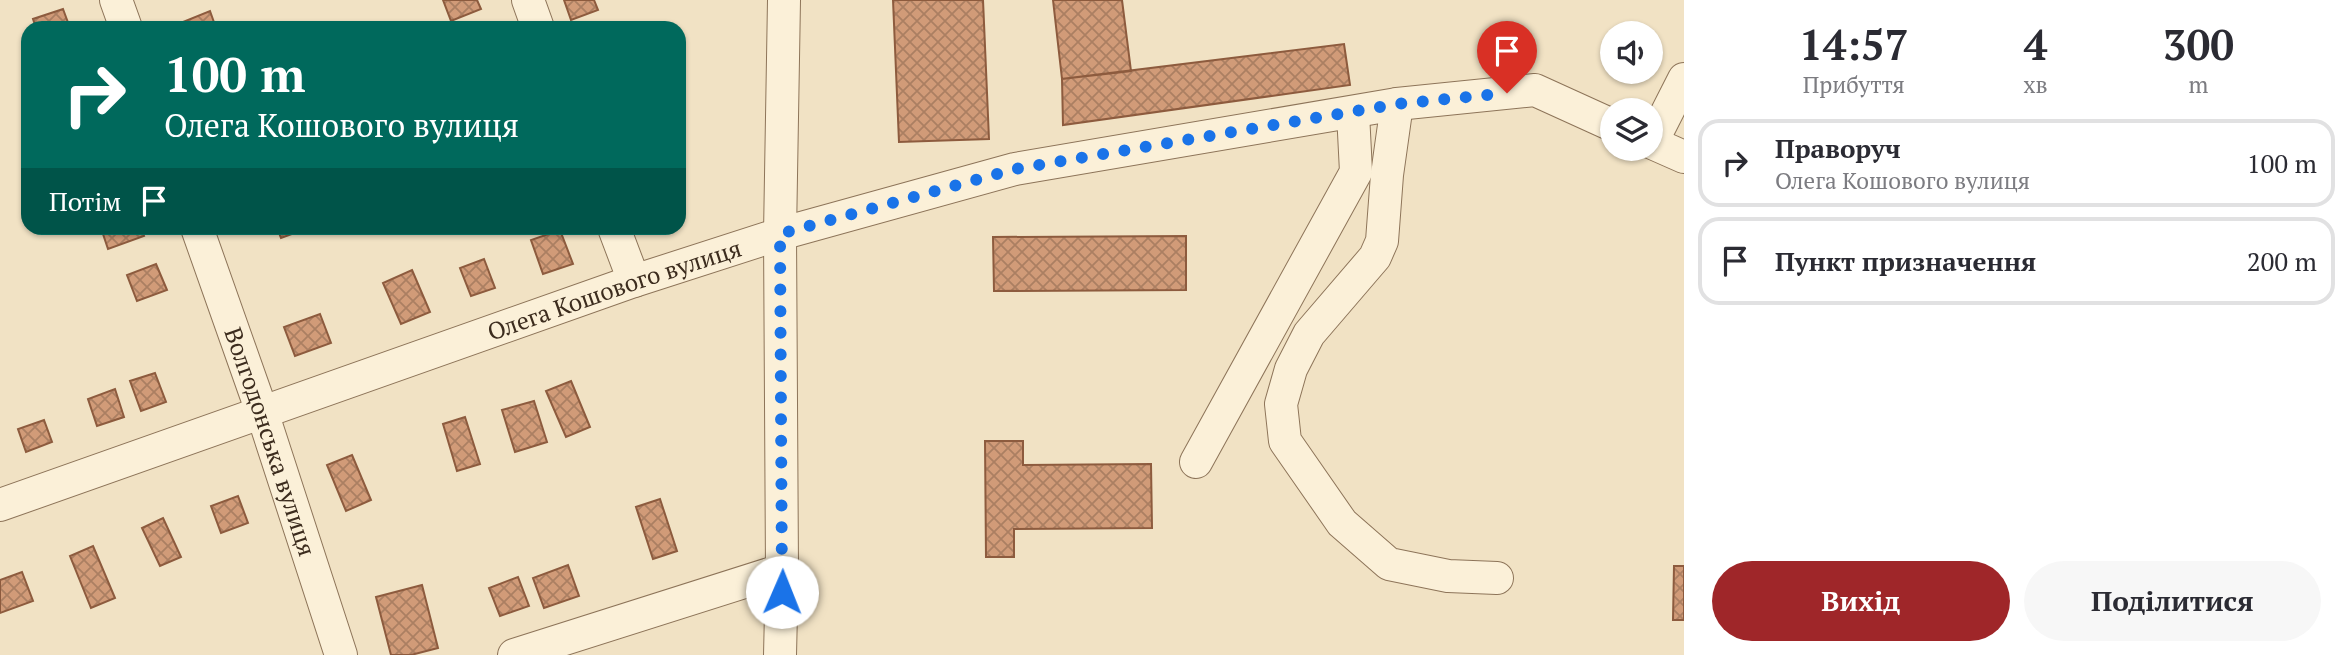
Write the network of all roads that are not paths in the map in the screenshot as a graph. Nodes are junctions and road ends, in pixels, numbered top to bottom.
1 (116, 0) edge
2 (528, 0) edge
3 (784, 0) edge
4 (124, 21) edge
5 (536, 21) edge
6 (1684, 79) edge
7 (1397, 104) junction
8 (1353, 113) junction
9 (1600, 119) edge
10 (1663, 119) edge
11 (1663, 147) edge
12 (1684, 157) edge
13 (780, 234) junction
14 (199, 235) edge
15 (617, 235) edge
16 (634, 281) junction
17 (262, 412) junction
18 (1196, 463) dead end
19 (0, 505) edge
20 (782, 570) junction
21 (1497, 578) dead end
22 (341, 655) edge
23 (514, 655) edge
24 (780, 655) edge

1 - 4 street
2 - 5 street
3 - 13 street
6 - 10 street
7 - 8 street, Олега Кошового вулиця
7 - 9 street, Олега Кошового вулиця
7 - 21 street
8 - 13 street, Олега Кошового вулиця
8 - 18 street
11 - 12 street
13 - 16 street, Олега Кошового вулиця
13 - 20 street
14 - 17 street, Волгодонська вулиця
15 - 16 street
16 - 17 street, Олега Кошового вулиця
17 - 19 street, Олега Кошового вулиця
17 - 22 street, Волгодонська вулиця
20 - 23 street
20 - 24 street

